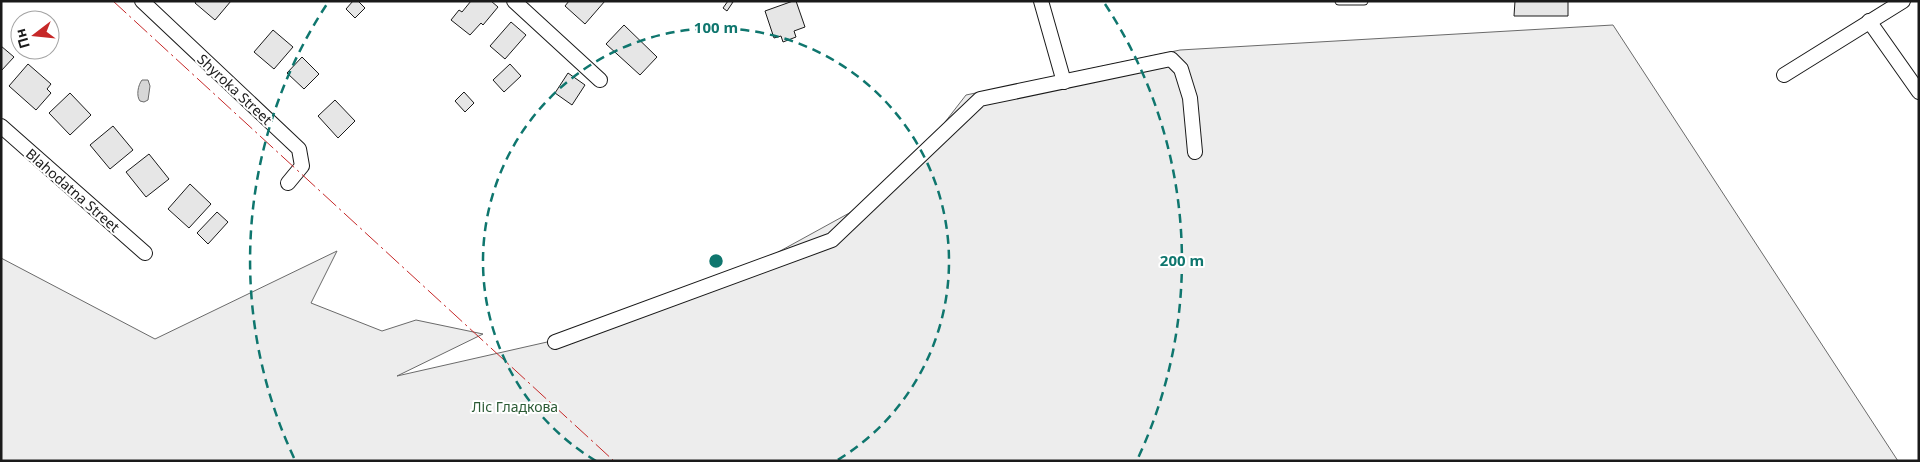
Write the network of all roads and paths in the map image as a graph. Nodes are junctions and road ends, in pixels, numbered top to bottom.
1 (142, 1) edge
2 (514, 1) edge
3 (1042, 1) edge
4 (1339, 1) edge
5 (1364, 1) edge
6 (1903, 1) edge
7 (1869, 21) junction
8 (1784, 75) dead end
9 (600, 80) dead end
10 (1064, 82) junction
11 (1919, 92) edge
12 (1, 126) edge
13 (1195, 152) dead end
14 (288, 183) dead end
15 (145, 252) dead end
16 (556, 342) dead end

1 - 14 street, Shyroka Street
2 - 9 street
3 - 10 street
4 - 5 lane
6 - 7 street
7 - 8 street
7 - 11 street
10 - 13 street
10 - 16 street
12 - 15 street, Blahodatna Street

